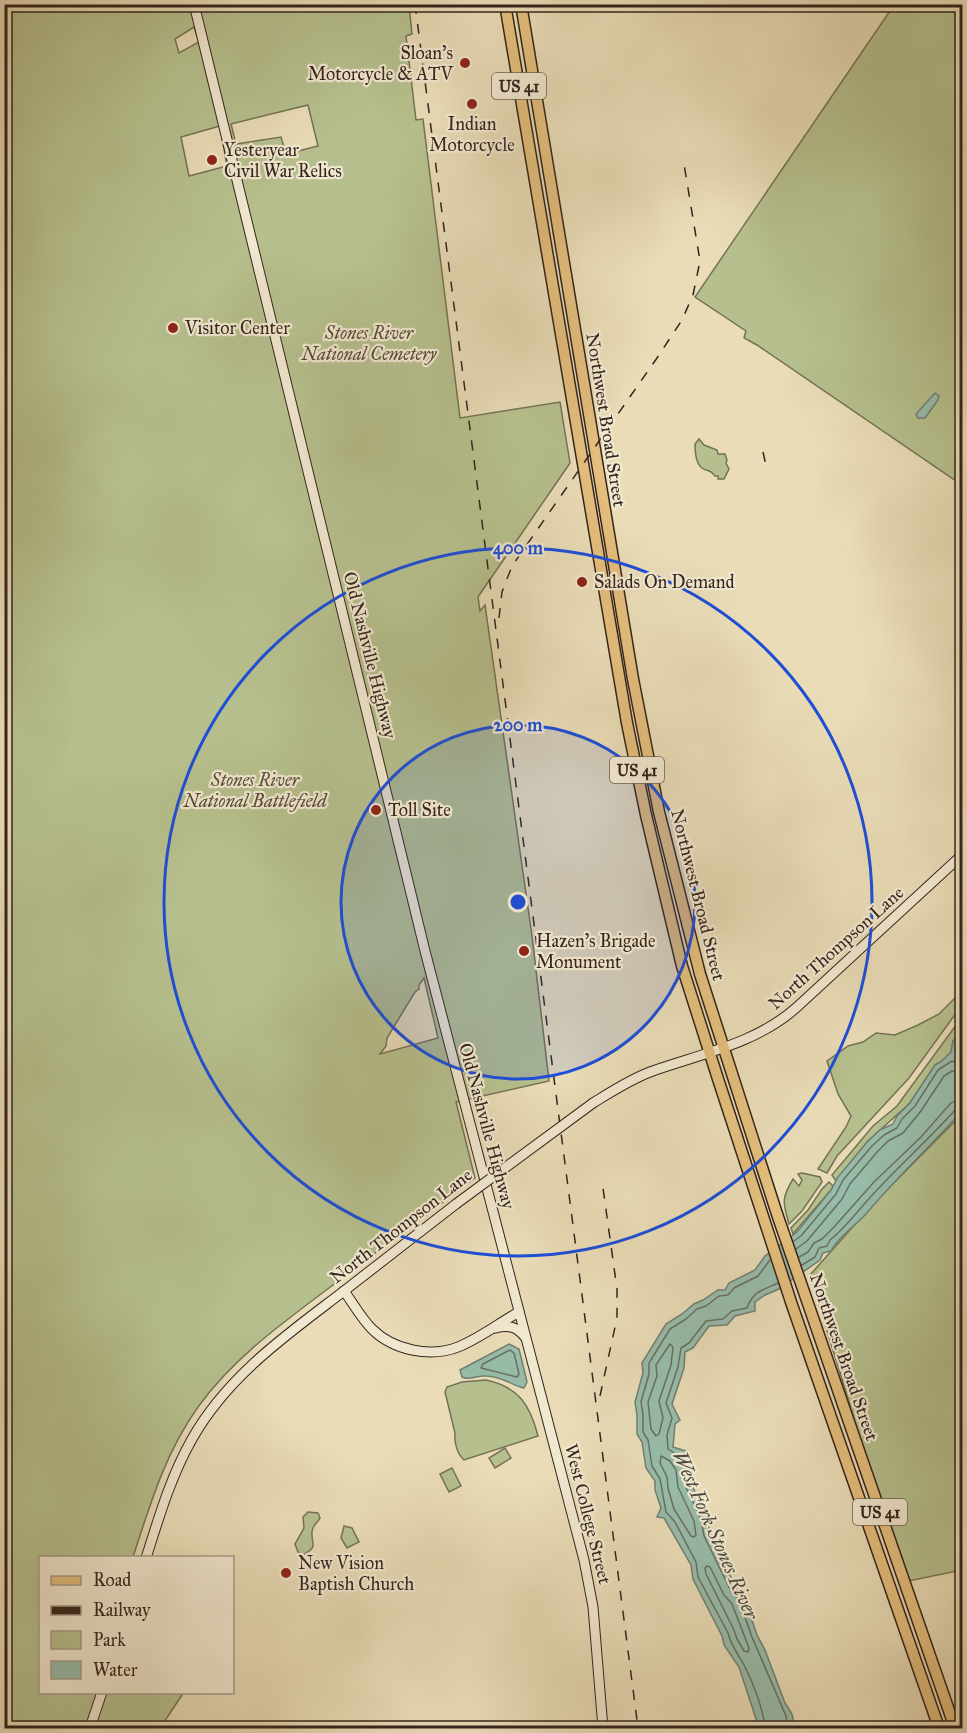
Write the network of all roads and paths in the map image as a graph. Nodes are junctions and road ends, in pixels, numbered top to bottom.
1 (194, 4) edge
2 (505, 4) edge
3 (521, 9) edge
4 (507, 16) junction
5 (547, 165) junction
6 (533, 168) junction
7 (570, 305) junction
8 (555, 306) junction
9 (592, 437) junction
10 (579, 440) junction
11 (608, 529) junction
12 (594, 531) junction
13 (626, 641) junction
14 (614, 643) junction
15 (641, 720) junction
16 (627, 723) junction
17 (659, 812) junction
18 (646, 815) junction
19 (963, 855) edge
20 (674, 870) junction
21 (660, 874) junction
22 (722, 1047) junction
23 (710, 1053) junction
24 (344, 1291) junction
25 (519, 1312) junction
26 (490, 1329) junction
27 (526, 1338) junction
28 (878, 1505) junction
29 (863, 1510) junction
30 (146, 1556) edge
31 (904, 1582) junction
32 (890, 1588) junction
33 (101, 1694) edge
34 (90, 1728) edge
35 (603, 1728) edge
36 (939, 1728) edge
37 (955, 1728) edge

1 - 25 main road, Old Nashville Highway
2 - 4 main road, Northwest Broad Street / US 41
3 - 4 main road
3 - 5 main road, Northwest Broad Street / US 41
4 - 6 main road, Northwest Broad Street / US 41
5 - 6 main road
5 - 7 main road, Northwest Broad Street / US 41
6 - 8 main road, Northwest Broad Street / US 41
7 - 8 main road
7 - 9 main road, Northwest Broad Street / US 41
8 - 10 main road, Northwest Broad Street / US 41
9 - 10 main road
9 - 11 main road, Northwest Broad Street / US 41
10 - 12 main road, Northwest Broad Street / US 41
11 - 12 main road
11 - 13 main road, Northwest Broad Street / US 41
12 - 14 main road, Northwest Broad Street / US 41
13 - 14 main road
13 - 15 main road, Northwest Broad Street / US 41
14 - 16 main road, Northwest Broad Street / US 41
15 - 16 main road
15 - 17 main road, Northwest Broad Street / US 41
16 - 18 main road, Northwest Broad Street / US 41
17 - 18 main road
17 - 20 main road, Northwest Broad Street / US 41
18 - 21 main road, Northwest Broad Street / US 41
19 - 22 main road, North Thompson Lane
20 - 21 main road
20 - 22 main road, Northwest Broad Street / US 41
21 - 23 main road, Northwest Broad Street / US 41
22 - 23 main road, North Thompson Lane
22 - 28 main road, Northwest Broad Street / US 41
23 - 24 main road, North Thompson Lane, bridge
23 - 29 main road, Northwest Broad Street / US 41
24 - 26 main road
24 - 30 main road, North Thompson Lane
25 - 26 main road
25 - 27 main road, West College Street
26 - 27 main road
27 - 35 main road, West College Street
28 - 29 main road
28 - 31 main road, Northwest Broad Street / US 41
29 - 32 main road, Northwest Broad Street / US 41
31 - 32 main road
31 - 37 main road, Northwest Broad Street / US 41
32 - 36 main road, Northwest Broad Street / US 41
33 - 34 main road

